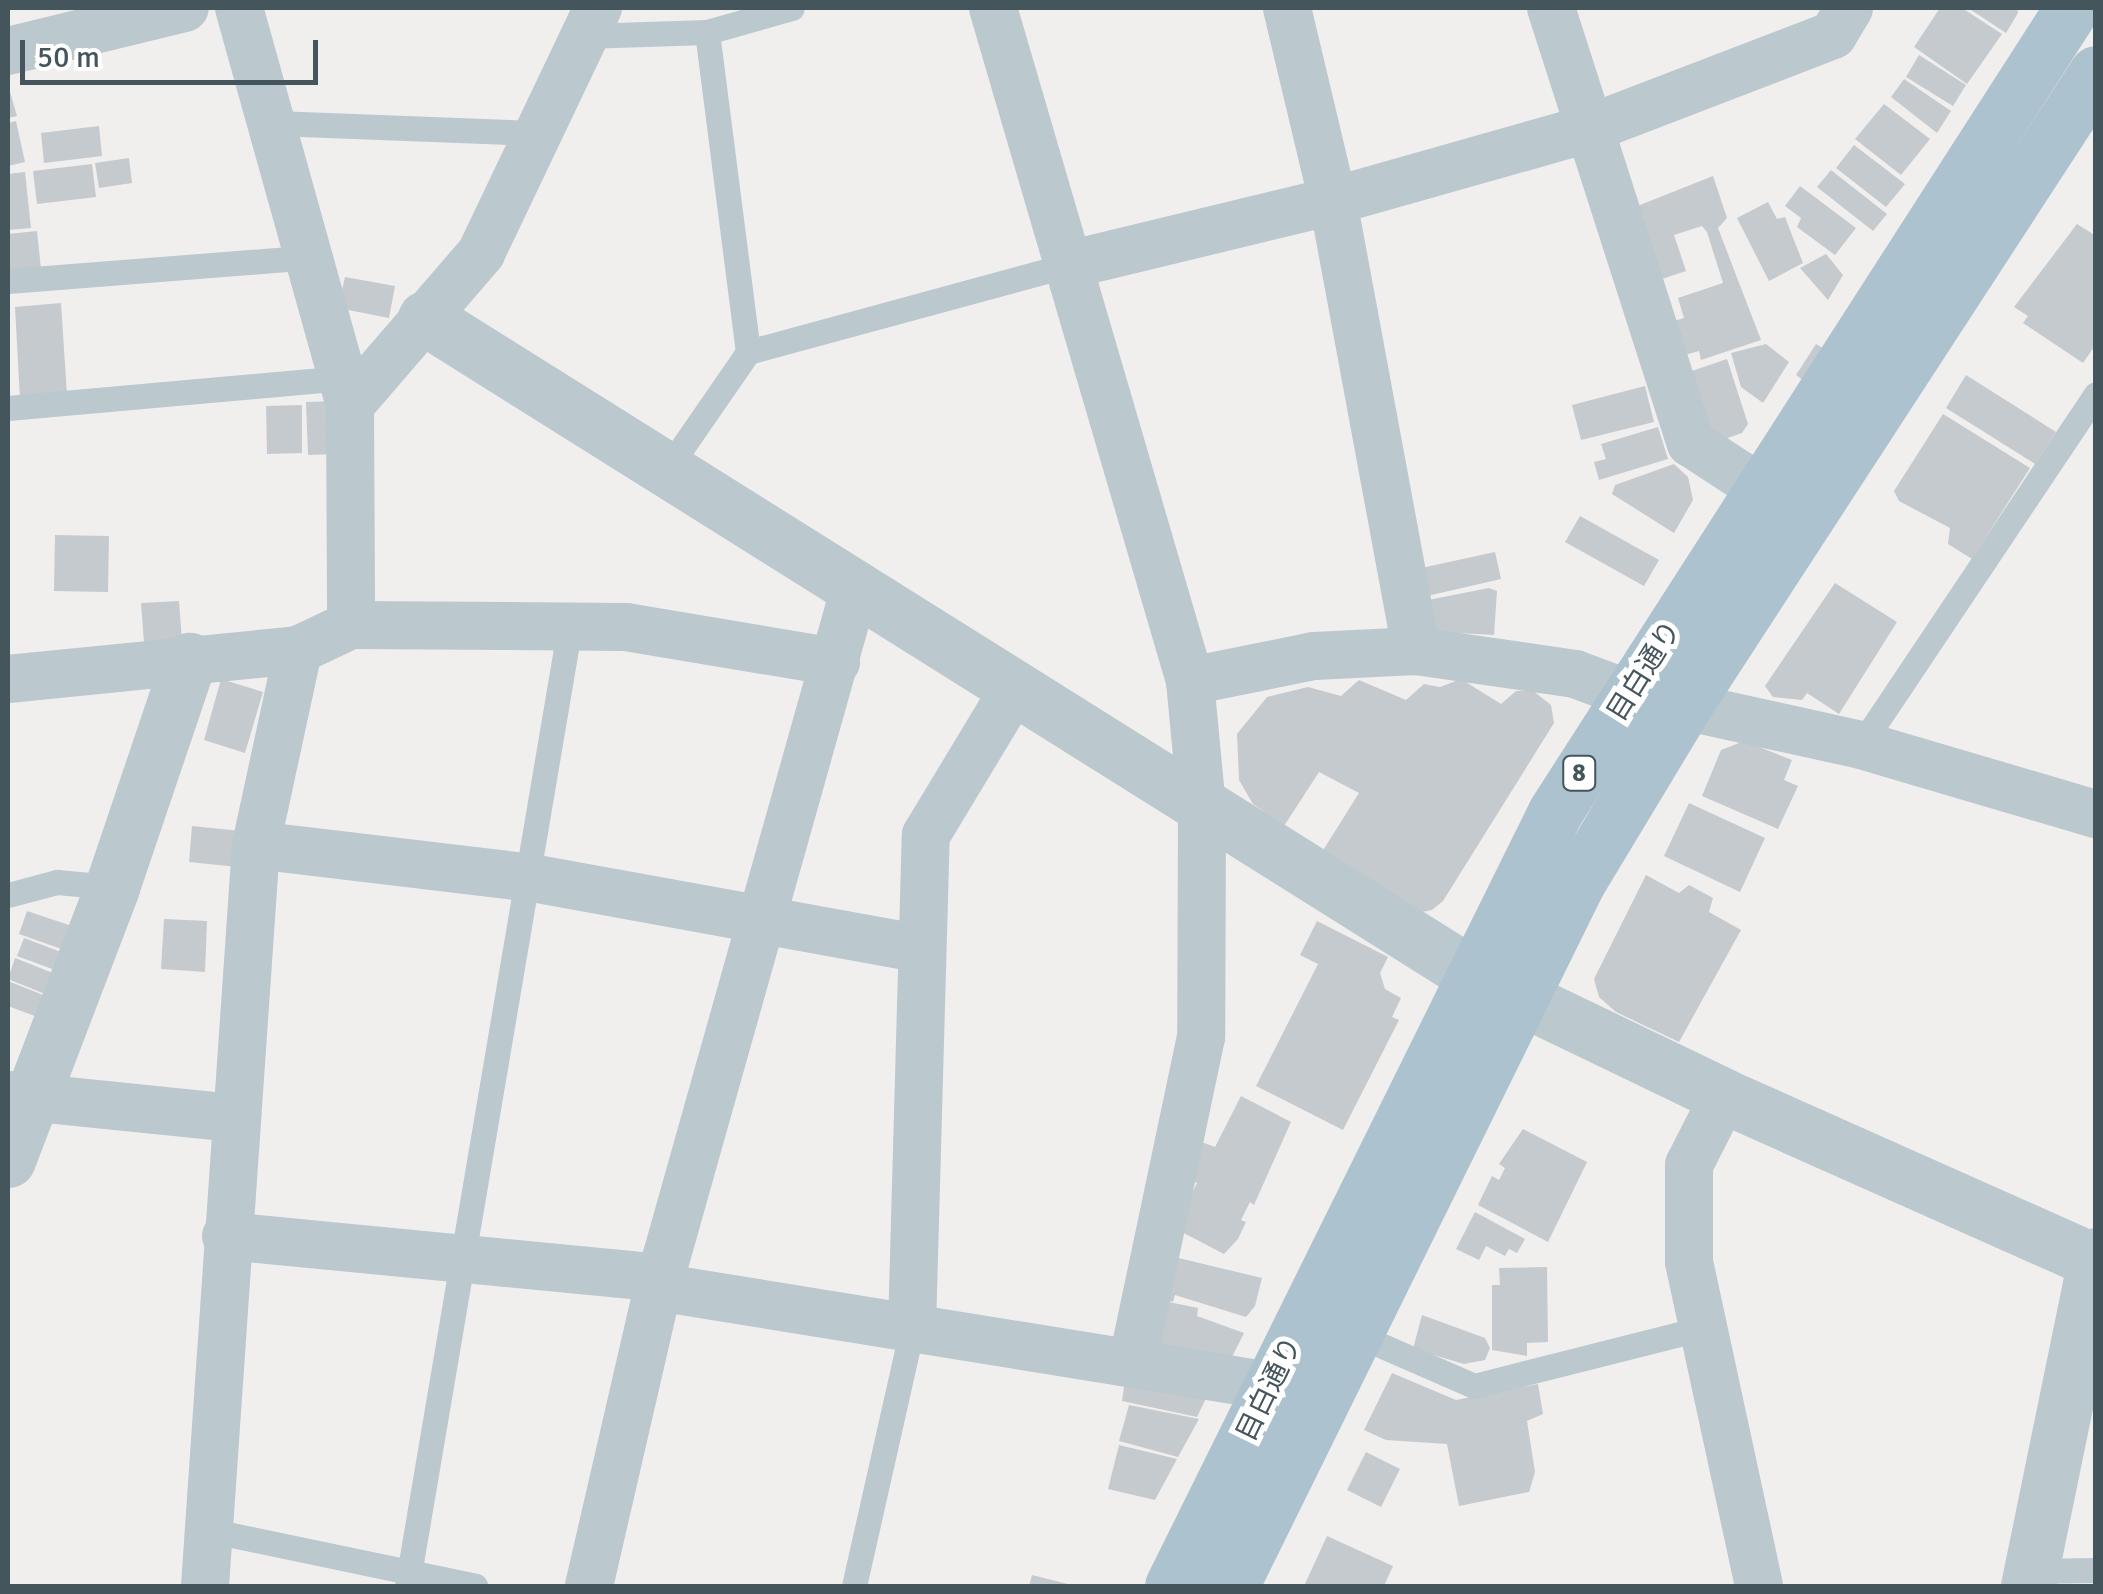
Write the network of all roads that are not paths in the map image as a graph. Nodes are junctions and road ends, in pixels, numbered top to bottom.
1 (185, 8) edge
2 (239, 8) edge
3 (792, 8) edge
4 (993, 8) edge
5 (1287, 8) edge
6 (1551, 8) edge
7 (1849, 8) edge
8 (2072, 8) edge
9 (591, 22) edge
10 (707, 32) junction
11 (8, 51) edge
12 (2096, 73) edge
13 (275, 122) junction
14 (1591, 128) junction
15 (540, 133) junction
16 (1333, 201) junction
17 (311, 257) junction
18 (1072, 264) junction
19 (8, 281) edge
20 (425, 318) junction
21 (748, 352) junction
22 (347, 391) junction
23 (2096, 394) edge
24 (8, 408) edge
25 (666, 471) junction
26 (1760, 488) junction
27 (856, 584) junction
28 (351, 625) junction
29 (570, 626) junction
30 (298, 650) junction
31 (1416, 651) junction
32 (189, 660) junction
33 (836, 662) junction
34 (8, 679) edge
35 (1190, 681) junction
36 (1014, 689) junction
37 (1629, 694) junction
38 (1684, 706) junction
39 (1861, 745) junction
40 (1202, 806) junction
41 (2096, 814) edge
42 (256, 845) junction
43 (532, 878) junction
44 (112, 887) junction
45 (8, 894) edge
46 (763, 920) junction
47 (918, 948) junction
48 (1471, 974) junction
49 (1520, 1000) junction
50 (20, 1096) edge
51 (1724, 1096) junction
52 (235, 1118) junction
53 (8, 1160) edge
54 (226, 1236) junction
55 (2095, 1259) edge
56 (462, 1260) junction
57 (659, 1283) junction
58 (912, 1328) junction
59 (1703, 1328) junction
60 (1355, 1334) junction
61 (1132, 1364) junction
62 (1270, 1386) junction
63 (208, 1530) junction
64 (2096, 1570) edge
65 (408, 1579) edge
66 (2030, 1579) edge
67 (602, 1583) edge
68 (206, 1586) edge
69 (474, 1586) edge
70 (854, 1586) edge
71 (1172, 1586) edge
72 (1231, 1586) edge
73 (1759, 1586) edge

1 - 11 street
2 - 13 street
3 - 10 lane
4 - 18 street
5 - 16 street
6 - 14 street
7 - 14 street
8 - 26 main road, 目白通り / 8
9 - 10 lane
9 - 15 street
10 - 21 lane
12 - 38 main road, 目白通り / 8
13 - 15 lane
13 - 17 street
14 - 16 street
14 - 26 street
15 - 20 street
16 - 18 street
16 - 31 street
17 - 19 lane
17 - 22 street
18 - 21 lane
18 - 35 street
20 - 22 street
20 - 25 street
21 - 25 lane
22 - 24 lane
22 - 28 street
23 - 39 lane
25 - 27 street
26 - 37 main road, 目白通り / 8
27 - 33 street
27 - 36 street
28 - 29 street
28 - 30 street
29 - 33 street
29 - 43 lane
30 - 32 street
30 - 42 street
31 - 35 street
31 - 37 street
32 - 34 street
32 - 44 street
33 - 46 street
35 - 40 street
36 - 40 street
36 - 47 street
37 - 48 main road, 目白通り / 8
38 - 39 street
38 - 49 main road, 目白通り / 8
39 - 41 street
40 - 48 street
40 - 61 street
42 - 43 street
42 - 52 street
43 - 46 street
43 - 56 lane
44 - 45 lane
44 - 50 street
46 - 47 street
46 - 57 street
47 - 58 street
48 - 49 street
48 - 62 main road, 目白通り / 8
49 - 51 street
49 - 60 main road, 目白通り / 8
50 - 52 street
50 - 53 street
51 - 55 street
51 - 59 street
52 - 54 street
54 - 56 street
54 - 63 street
55 - 66 street
56 - 57 street
56 - 65 lane
57 - 58 street
57 - 67 street
58 - 61 street
58 - 70 lane
59 - 60 lane
59 - 73 street
60 - 72 main road, 目白通り / 8
61 - 62 street
62 - 71 main road, 目白通り / 8
63 - 65 lane
63 - 68 street
64 - 66 lane
65 - 69 lane

